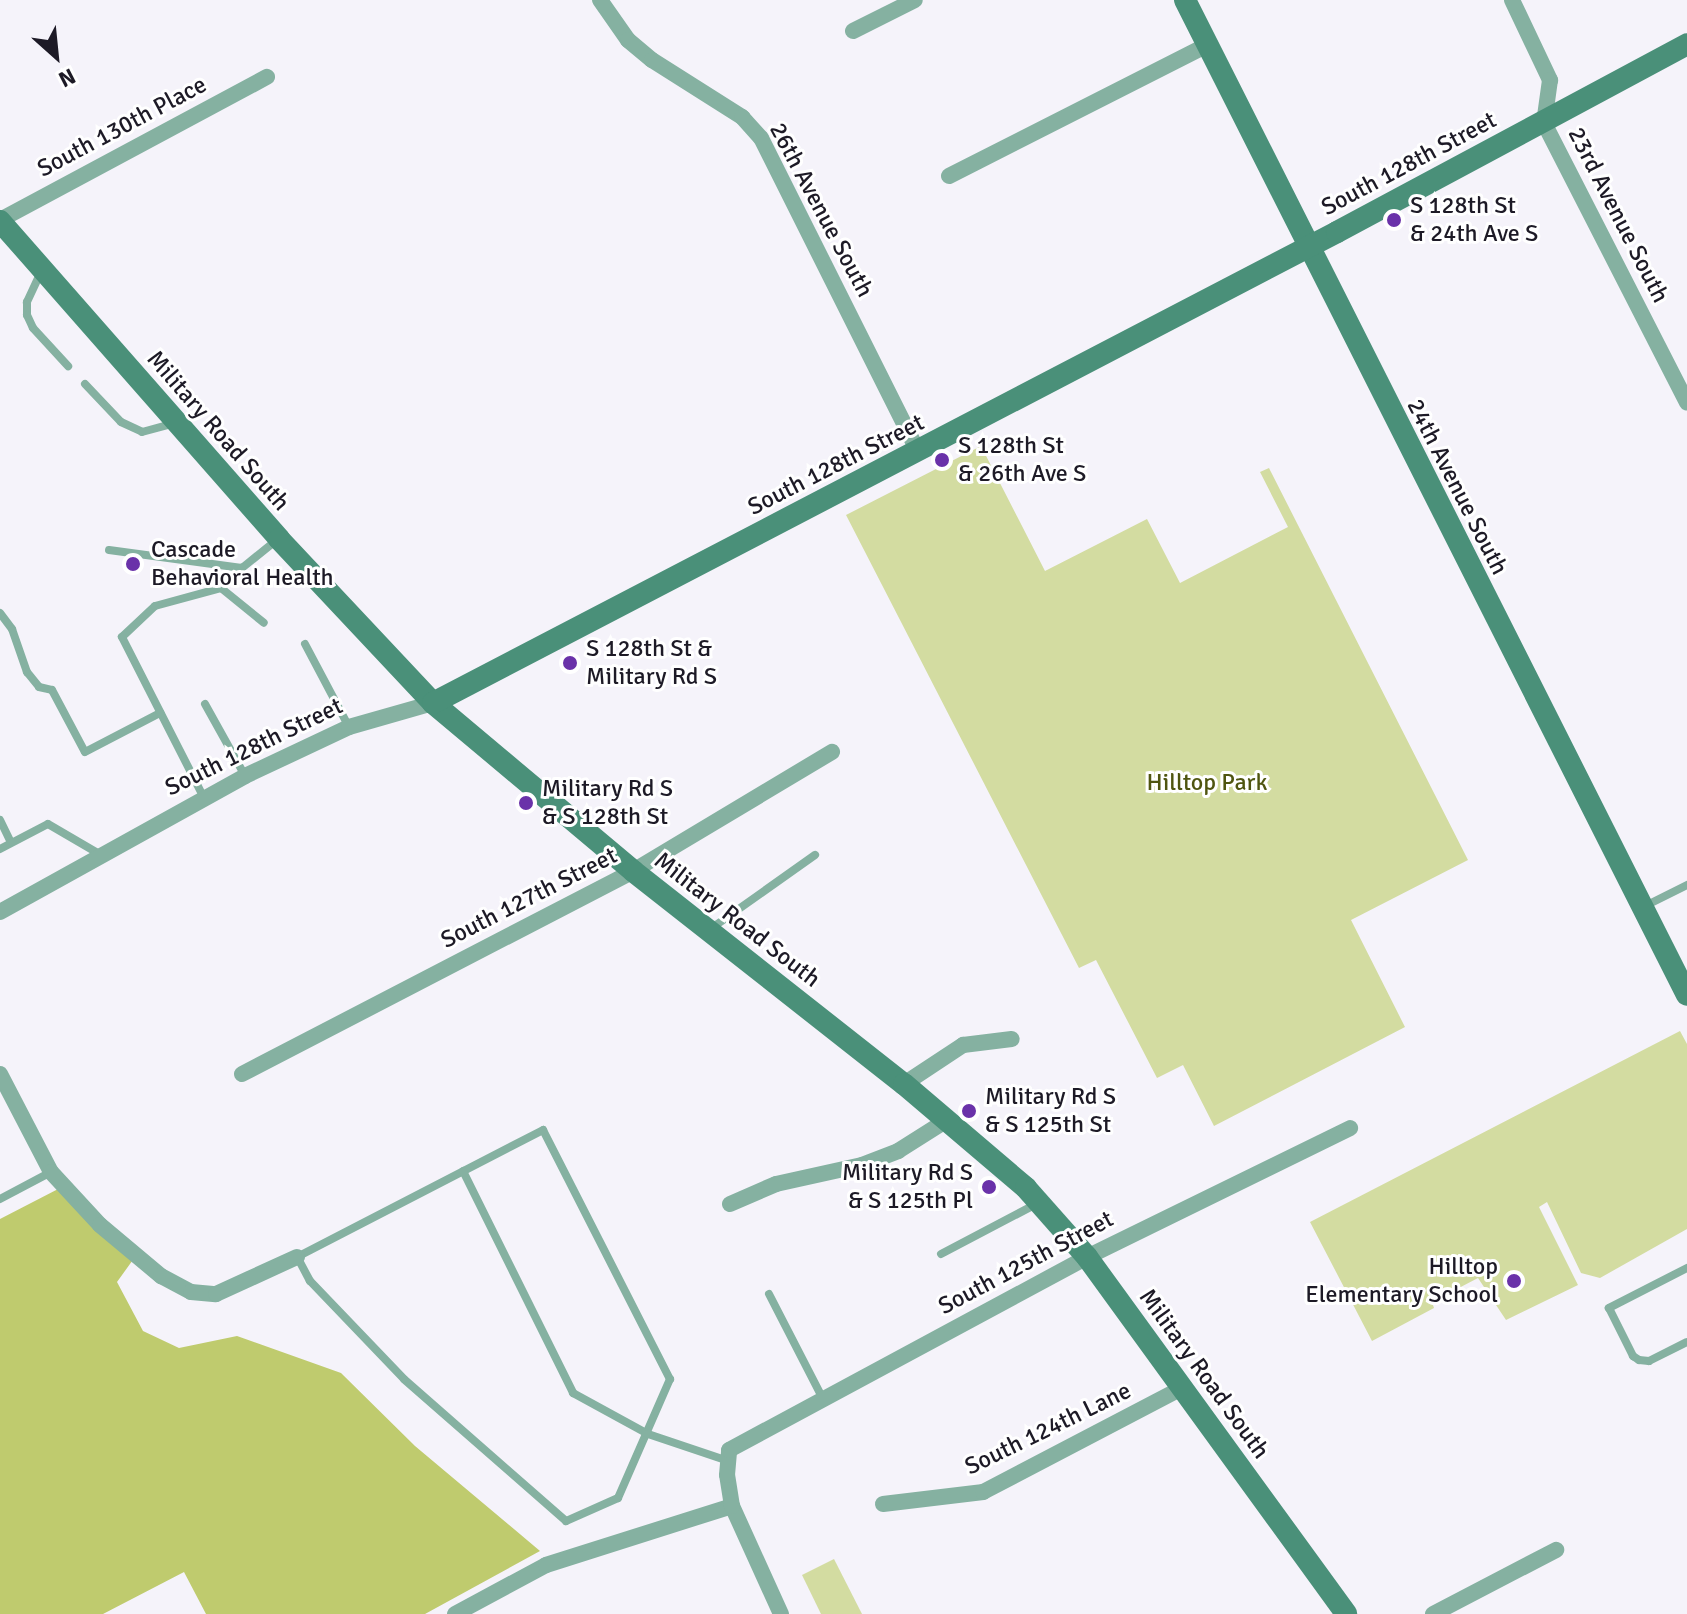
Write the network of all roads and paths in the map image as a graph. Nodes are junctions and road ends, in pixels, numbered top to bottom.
1 (600, 0) edge
2 (915, 0) edge
3 (1185, 0) edge
4 (1512, 0) edge
5 (853, 31) dead end
6 (1687, 44) edge
7 (1207, 45) junction
8 (267, 77) dead end
9 (1544, 123) junction
10 (949, 176) dead end
11 (0, 220) edge
12 (1307, 247) junction
13 (42, 269) junction
14 (68, 366) dead end
15 (85, 384) dead end
16 (1687, 403) edge
17 (177, 422) junction
18 (918, 452) junction
19 (279, 539) junction
20 (109, 550) dead end
21 (242, 568) junction
22 (221, 588) junction
23 (0, 613) edge
24 (264, 623) dead end
25 (305, 644) dead end
26 (433, 703) junction
27 (205, 704) dead end
28 (160, 713) junction
29 (349, 727) junction
30 (832, 752) dead end
31 (245, 776) junction
32 (205, 799) junction
33 (0, 820) edge
34 (11, 843) junction
35 (0, 849) edge
36 (101, 855) junction
37 (815, 855) dead end
38 (633, 871) junction
39 (1687, 885) edge
40 (1642, 907) junction
41 (0, 912) edge
42 (709, 931) junction
43 (1687, 995) edge
44 (1012, 1039) dead end
45 (0, 1074) edge
46 (242, 1074) dead end
47 (904, 1084) junction
48 (947, 1120) junction
49 (1350, 1128) dead end
50 (463, 1171) junction
51 (51, 1172) junction
52 (0, 1199) edge
53 (1039, 1203) junction
54 (730, 1204) dead end
55 (941, 1254) dead end
56 (297, 1257) junction
57 (1087, 1257) junction
58 (1687, 1268) edge
59 (769, 1294) dead end
60 (1687, 1342) edge
61 (1182, 1388) junction
62 (823, 1399) junction
63 (648, 1434) junction
64 (729, 1455) junction
65 (883, 1504) dead end
66 (732, 1506) junction
67 (1556, 1550) dead end
68 (455, 1614) edge
69 (781, 1614) edge
70 (1346, 1614) edge
71 (1433, 1614) edge

1 - 18 street, 26th Avenue South
2 - 5 street
3 - 7 street, 24th Avenue South
4 - 9 street, 23rd Avenue South
6 - 9 street, South 128th Street
7 - 10 street
7 - 12 street, 24th Avenue South
8 - 11 street, South 130th Place
9 - 12 street, South 128th Street
9 - 16 street, 23rd Avenue South
11 - 13 street, Military Road South
12 - 18 street, South 128th Street
12 - 40 street, 24th Avenue South
13 - 14 lane
13 - 17 street, Military Road South
15 - 17 lane
17 - 19 street, Military Road South
18 - 26 street, South 128th Street
19 - 21 lane
19 - 26 street, Military Road South
20 - 21 lane
21 - 22 lane
22 - 24 lane
22 - 28 lane
23 - 28 lane
25 - 29 lane
26 - 29 street, South 128th Street
26 - 38 street, Military Road South
27 - 31 lane
28 - 32 lane
29 - 31 street, South 128th Street
30 - 38 street, South 127th Street
31 - 32 street, South 128th Street
32 - 36 street, South 128th Street
33 - 34 lane
34 - 35 lane
34 - 36 lane
36 - 41 street, South 128th Street
37 - 42 lane
38 - 42 street, Military Road South
38 - 46 street, South 127th Street
39 - 40 lane
40 - 43 street, 24th Avenue South
42 - 47 street, Military Road South
44 - 47 street
45 - 51 street
47 - 48 street, Military Road South
48 - 53 street, Military Road South
48 - 54 street
49 - 57 street, South 125th Street
50 - 56 lane
50 - 63 lane
50 - 63 lane
51 - 52 lane
51 - 56 street
53 - 55 lane
53 - 57 street, Military Road South
56 - 63 lane
57 - 61 street, Military Road South
57 - 62 street, South 125th Street
58 - 60 lane
59 - 62 lane
61 - 65 street, South 124th Lane
61 - 70 street, Military Road South
62 - 64 street, South 125th Street
63 - 64 lane
64 - 66 street
66 - 68 street
66 - 69 street
67 - 71 street

